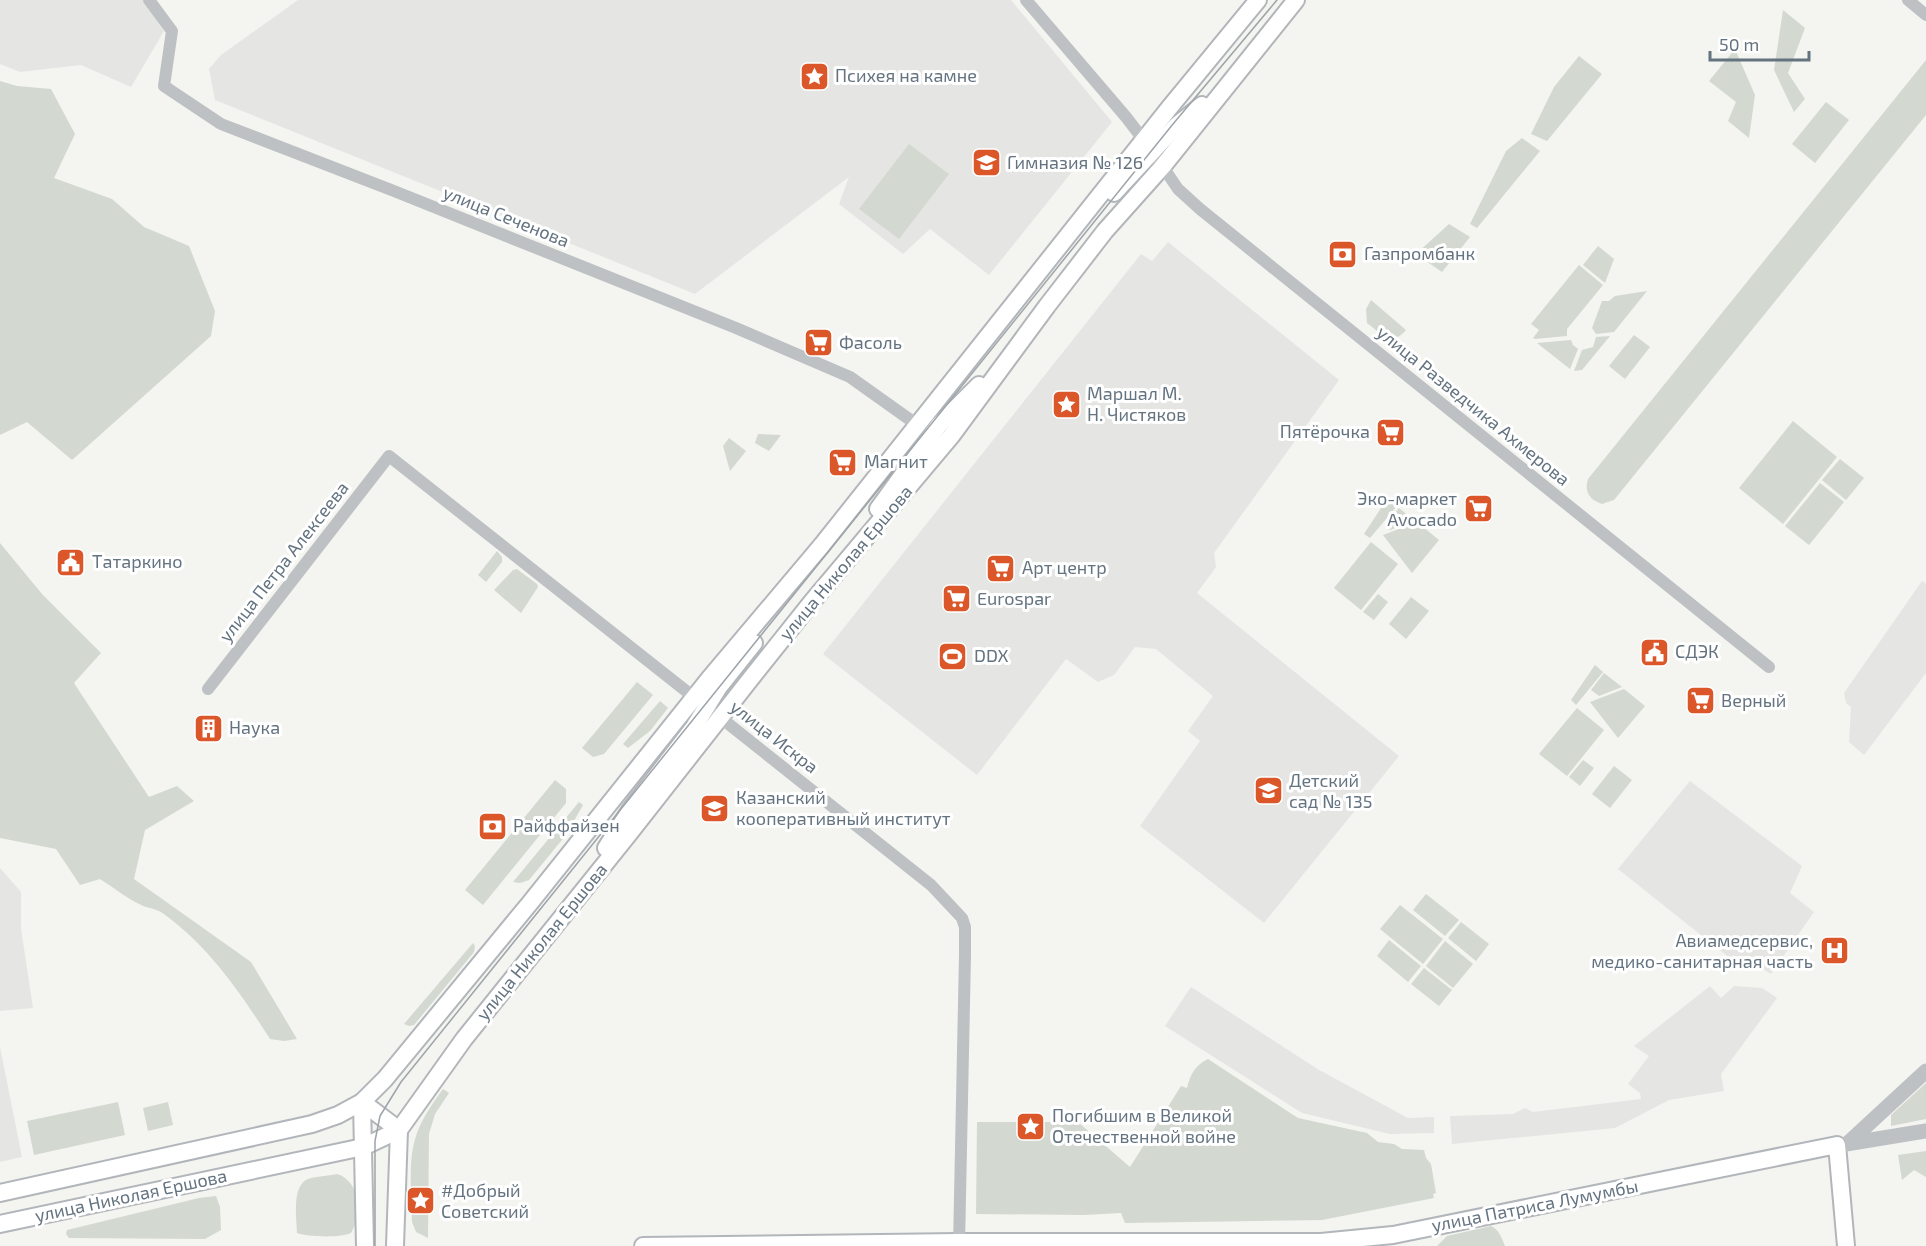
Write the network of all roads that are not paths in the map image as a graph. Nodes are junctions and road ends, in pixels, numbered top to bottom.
1 (149, 0) edge
2 (1026, 0) edge
3 (1258, 0) edge
4 (1296, 0) edge
5 (1908, 0) edge
6 (1926, 15) edge
7 (1153, 153) junction
8 (1033, 278) junction
9 (916, 424) junction
10 (389, 456) joint
11 (822, 545) junction
12 (1769, 667) dead end
13 (208, 689) dead end
14 (707, 707) junction
15 (1926, 1071) edge
16 (362, 1102) junction
17 (399, 1130) junction
18 (1926, 1131) edge
19 (1842, 1144) junction
20 (363, 1147) junction
21 (0, 1193) edge
22 (0, 1224) edge
23 (959, 1244) edge
24 (1098, 1244) edge
25 (365, 1246) edge
26 (396, 1246) edge
27 (643, 1246) edge
28 (1846, 1246) edge

1 - 9 street, улица Сеченова
2 - 7 street, улица Разведчика Ахмерова
3 - 7 main road
4 - 7 main road
5 - 6 street
7 - 8 main road
7 - 12 street, улица Разведчика Ахмерова
7 - 14 main road, улица Николая Ершова
8 - 9 main road, улица Николая Ершова
8 - 11 main road
9 - 11 main road, улица Николая Ершова
10 - 13 street, улица Петра Алексеева
10 - 14 street, улица Искра
11 - 14 main road, улица Николая Ершова
14 - 16 main road, улица Николая Ершова
14 - 17 main road, улица Николая Ершова
14 - 23 street, улица Искра
15 - 19 street
16 - 17 main road
16 - 20 main road
16 - 21 main road, улица Николая Ершова
17 - 20 main road, улица Николая Ершова
17 - 26 main road
18 - 19 street, улица Патриса Лумумбы
19 - 24 main road, улица Патриса Лумумбы
19 - 28 main road
20 - 22 main road, улица Николая Ершова
20 - 25 main road
23 - 24 main road, улица Патриса Лумумбы
23 - 27 main road, улица Патриса Лумумбы

